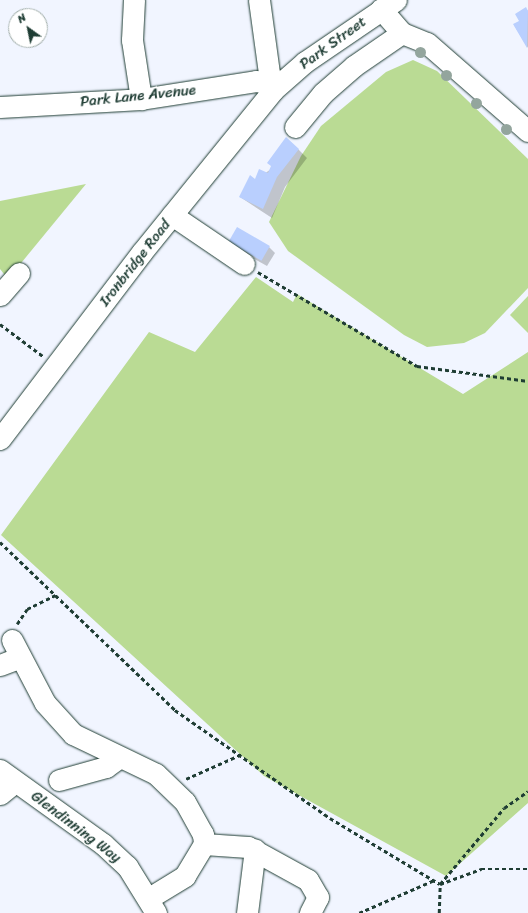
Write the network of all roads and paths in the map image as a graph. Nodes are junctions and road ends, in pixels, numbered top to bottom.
1 (134, 0) edge
2 (259, 0) edge
3 (389, 4) edge
4 (402, 33) junction
5 (270, 86) junction
6 (141, 99) junction
7 (0, 107) edge
8 (295, 127) dead end
9 (528, 131) edge
10 (172, 215) junction
11 (244, 264) joint
12 (19, 273) dead end
13 (0, 295) edge
14 (0, 324) edge
15 (55, 366) junction
16 (528, 381) edge
17 (0, 439) edge
18 (0, 542) edge
19 (56, 594) junction
20 (17, 648) junction
21 (0, 665) edge
22 (242, 754) junction
23 (120, 757) junction
24 (60, 780) dead end
25 (5, 782) edge
26 (169, 786) junction
27 (528, 791) edge
28 (204, 844) junction
29 (255, 849) junction
30 (528, 869) edge
31 (434, 880) junction
32 (440, 884) junction
33 (152, 905) edge
34 (247, 913) edge
35 (310, 913) edge
36 (359, 913) edge
37 (439, 913) edge

1 - 6 street
2 - 5 street
3 - 4 street
3 - 5 street, Park Street
4 - 8 street
4 - 9 street
5 - 6 street, Park Lane Avenue
5 - 10 street, Ironbridge Road
6 - 7 street, Park Lane Avenue
10 - 11 street
10 - 15 street, Ironbridge Road
11 - 16 path
12 - 13 street
14 - 15 path
15 - 17 street, Ironbridge Road
18 - 19 path
19 - 20 path
19 - 22 path
20 - 21 street
20 - 23 street
22 - 26 path
22 - 31 path
23 - 24 street
23 - 26 street
25 - 33 street, Glendinning Way
26 - 28 street
27 - 32 path
28 - 29 street
28 - 33 street
29 - 34 street
29 - 35 street
30 - 32 path
31 - 32 path
31 - 36 path
32 - 37 path

